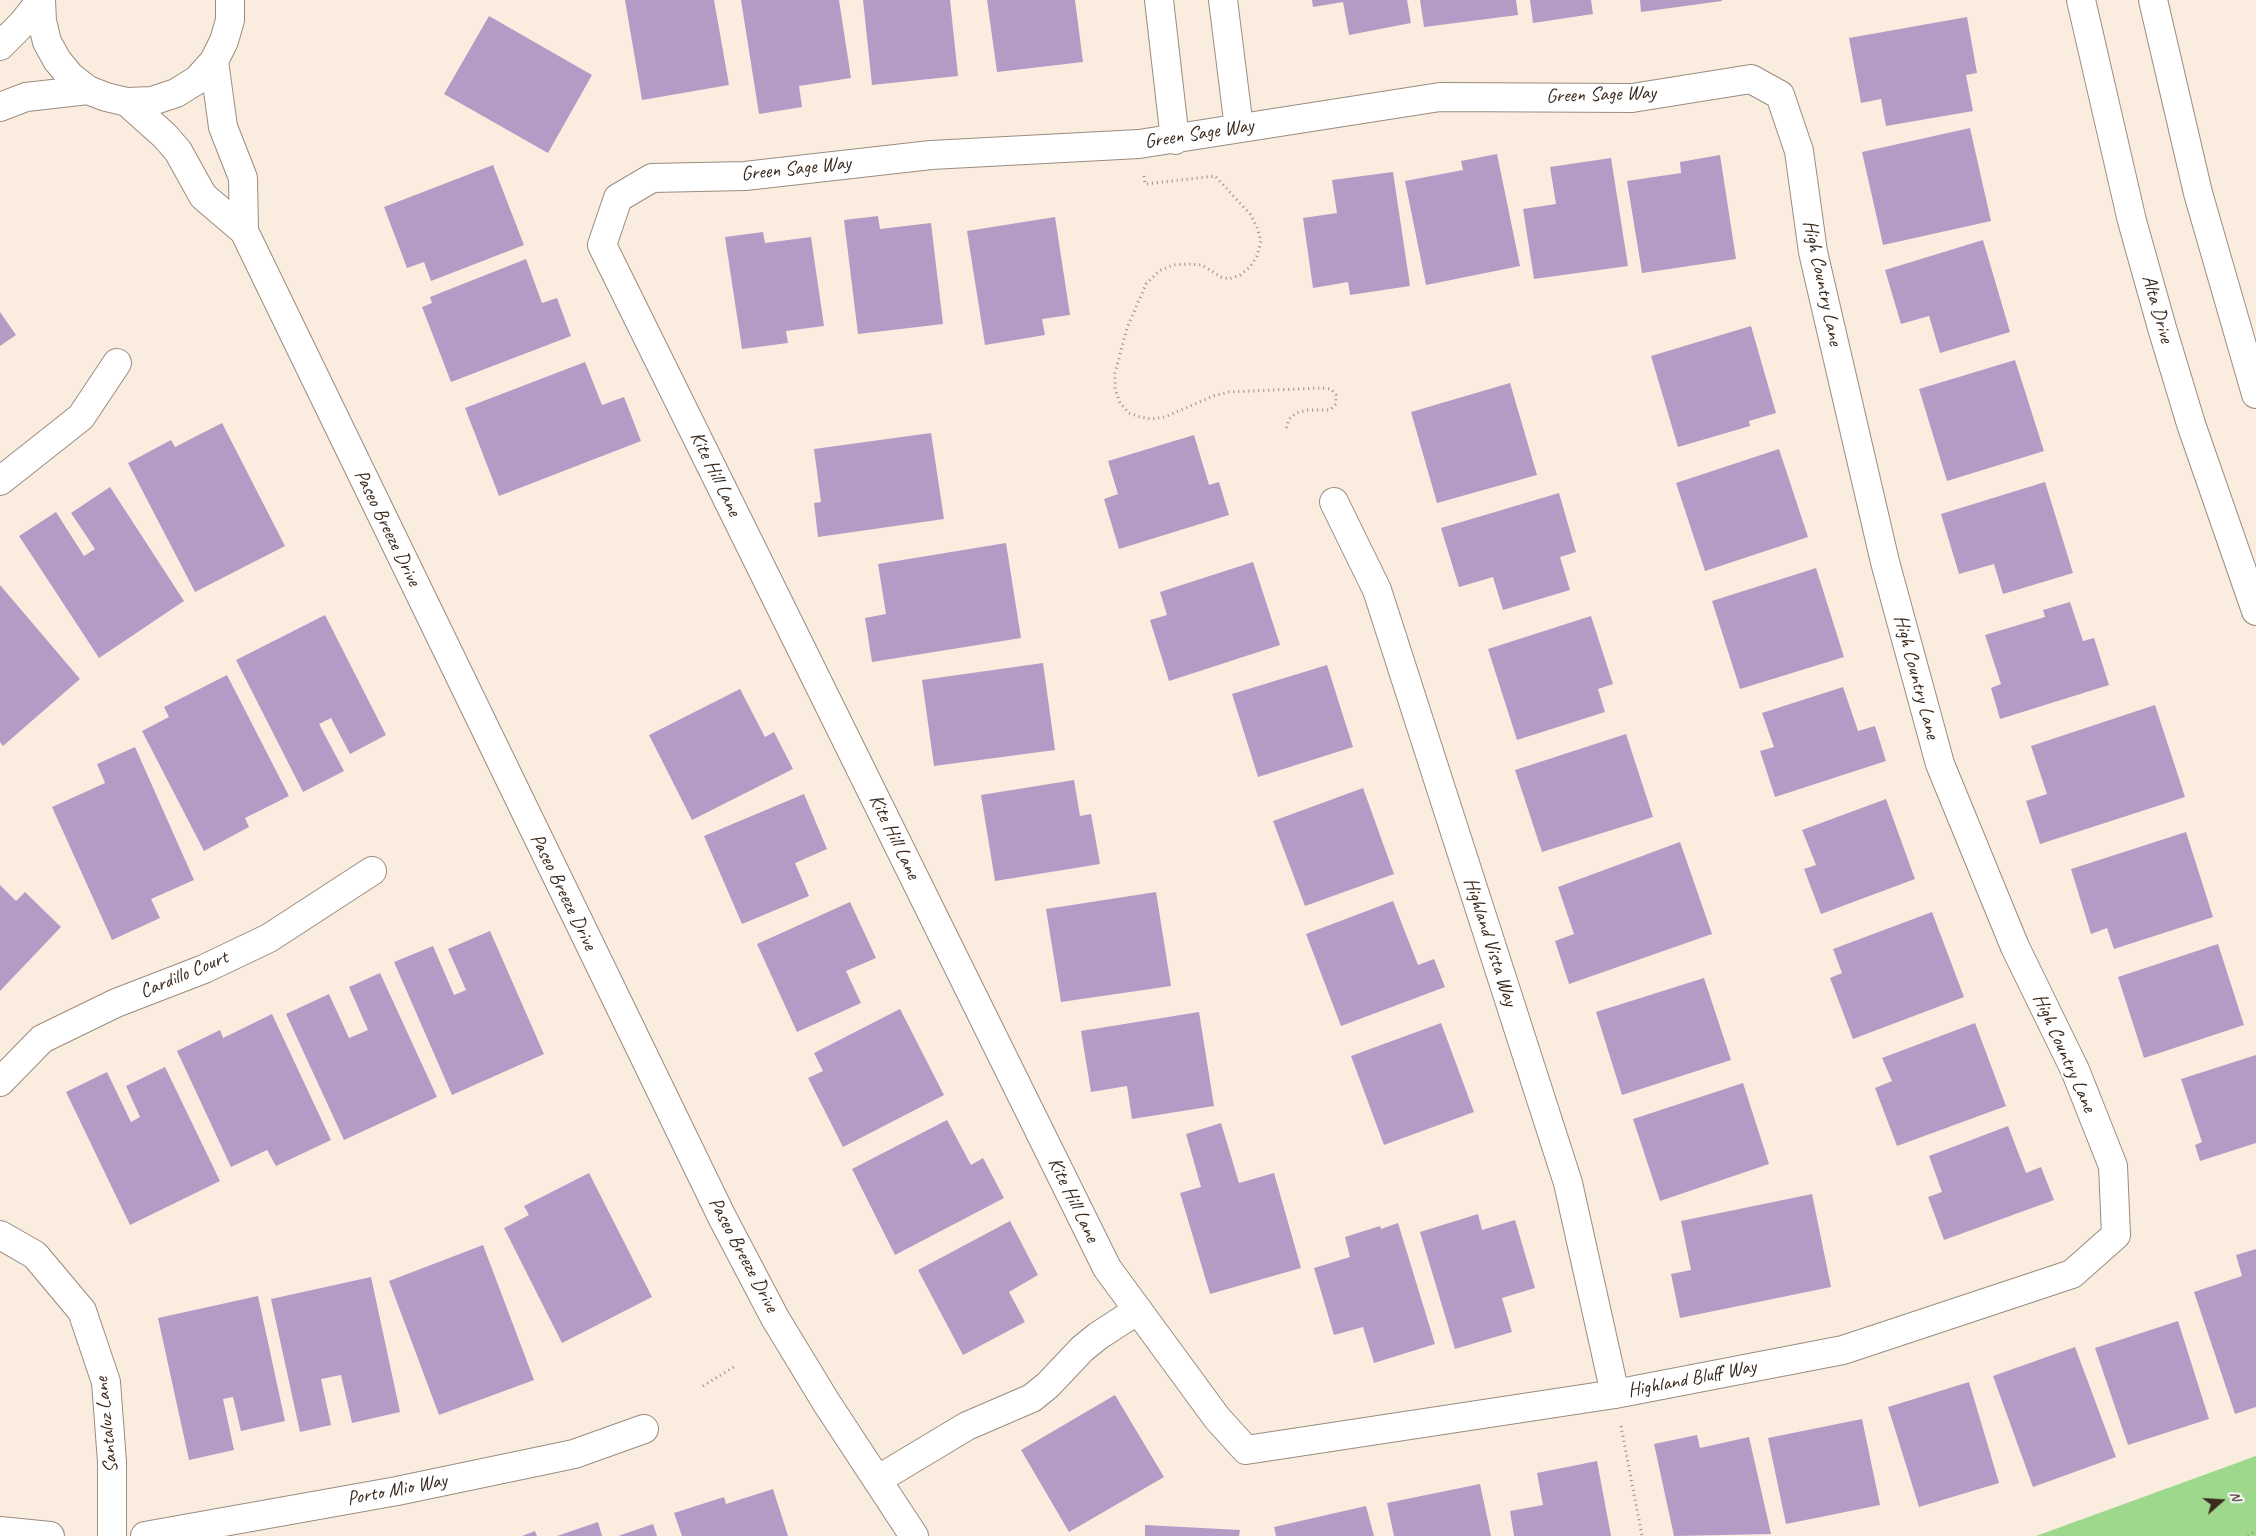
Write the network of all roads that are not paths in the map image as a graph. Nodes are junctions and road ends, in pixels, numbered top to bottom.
1 (41, 0) edge
2 (248, 0) edge
3 (1159, 0) edge
4 (1223, 0) edge
5 (2081, 0) edge
6 (2153, 0) edge
7 (230, 10) edge
8 (0, 46) edge
9 (214, 61) junction
10 (88, 90) junction
11 (1780, 95) joint
12 (127, 102) junction
13 (0, 107) edge
14 (1239, 128) junction
15 (1175, 140) junction
16 (618, 198) joint
17 (244, 231) junction
18 (117, 363) dead end
19 (2256, 394) edge
20 (0, 480) edge
21 (1334, 502) dead end
22 (2256, 611) edge
23 (372, 871) dead end
24 (0, 1082) edge
25 (0, 1235) edge
26 (2116, 1236) joint
27 (1138, 1310) junction
28 (1615, 1394) junction
29 (644, 1429) dead end
30 (1246, 1450) joint
31 (877, 1480) junction
32 (0, 1531) edge
33 (50, 1536) edge
34 (112, 1536) edge
35 (145, 1536) edge
36 (914, 1536) edge

1 - 8 street
1 - 10 street
2 - 7 street
3 - 15 street
4 - 14 street
5 - 22 street, Alta Drive
6 - 19 street
7 - 9 street
9 - 12 street
9 - 17 street, Paseo Breeze Drive
10 - 12 street
10 - 13 street
11 - 14 street, Green Sage Way
11 - 26 street, High Country Lane
12 - 17 street, Paseo Breeze Drive
14 - 15 street, Green Sage Way
15 - 16 street, Green Sage Way
16 - 27 street, Kite Hill Lane
17 - 31 street, Paseo Breeze Drive
18 - 20 street
21 - 28 street, Highland Vista Way
23 - 24 street, Cardillo Court
25 - 34 street, Santaluz Lane
26 - 28 street, Highland Bluff Way
27 - 30 street, Kite Hill Lane
27 - 31 street
28 - 30 street, Highland Bluff Way
29 - 35 street, Porto Mio Way
31 - 36 street, Paseo Breeze Drive
32 - 33 street

